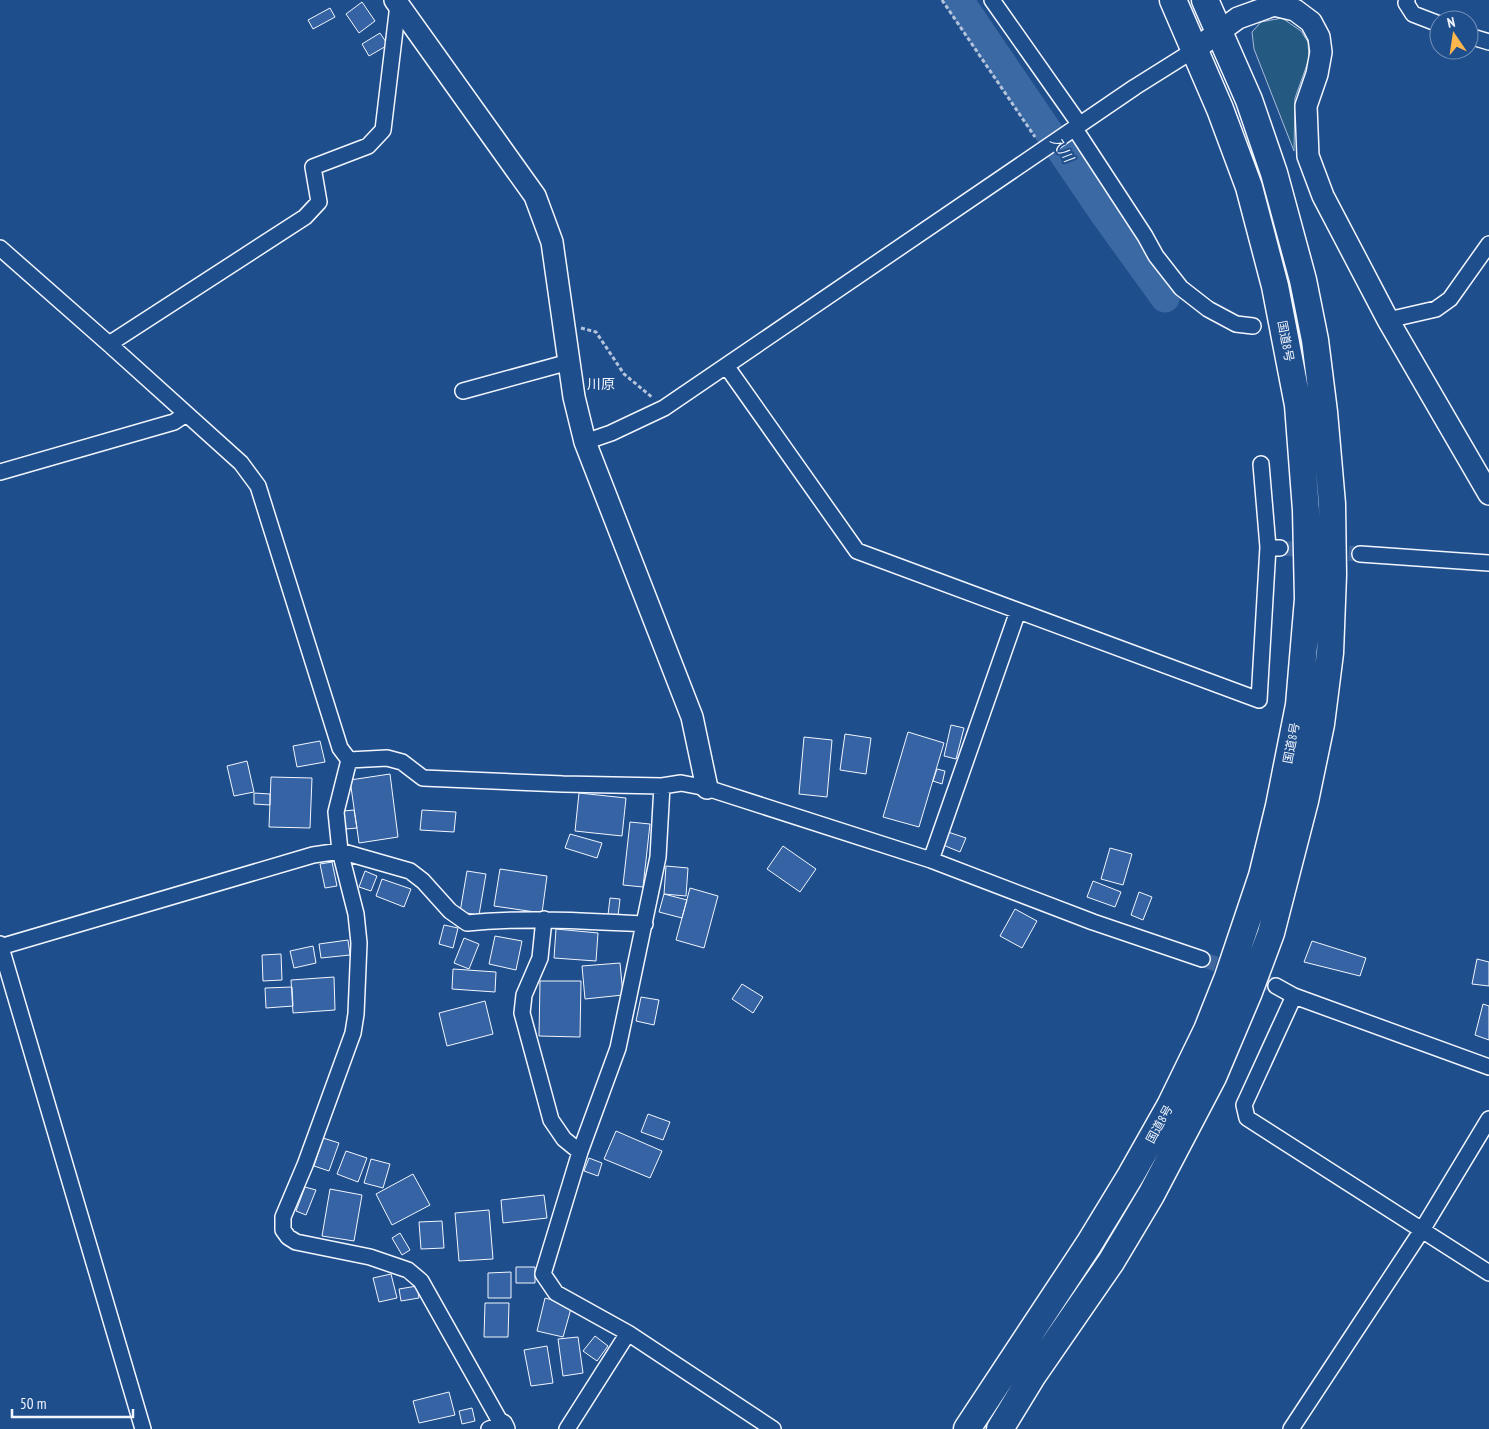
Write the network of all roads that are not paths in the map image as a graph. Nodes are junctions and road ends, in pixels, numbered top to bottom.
1 (992, 0) edge
2 (1173, 0) edge
3 (1205, 0) edge
4 (1407, 0) edge
5 (396, 2) edge
6 (1297, 5) edge
7 (1429, 20) edge
8 (1220, 30) junction
9 (1194, 50) junction
10 (1077, 127) junction
11 (1489, 244) edge
12 (0, 248) edge
13 (1388, 320) junction
14 (1253, 326) dead end
15 (109, 344) junction
16 (569, 362) junction
17 (727, 367) junction
18 (463, 390) dead end
19 (186, 414) junction
20 (584, 442) junction
21 (1261, 464) dead end
22 (0, 472) edge
23 (1489, 494) edge
24 (1360, 554) tunnel mouth
25 (1489, 563) edge
26 (1018, 611) junction
27 (349, 760) junction
28 (662, 786) junction
29 (707, 788) junction
30 (340, 851) junction
31 (931, 860) junction
32 (544, 919) junction
33 (645, 924) junction
34 (0, 946) edge
35 (1202, 959) tunnel mouth
36 (1276, 986) tunnel mouth
37 (1294, 996) junction
38 (1489, 1067) edge
39 (1489, 1119) edge
40 (580, 1152) junction
41 (1422, 1230) junction
42 (1489, 1274) edge
43 (628, 1333) junction
44 (498, 1428) edge
45 (143, 1429) edge
46 (567, 1429) edge
47 (773, 1429) edge
48 (967, 1429) edge
49 (1000, 1429) edge
50 (1291, 1429) edge

1 - 10 street
2 - 9 highway, 国道8号
3 - 8 highway, 国道8号
4 - 7 street
5 - 15 street
5 - 16 street
6 - 8 street
6 - 13 street
8 - 9 street
8 - 49 highway, 国道8号
9 - 10 street
9 - 48 highway, 国道8号
10 - 14 street
10 - 17 street
11 - 13 street
12 - 15 street
13 - 23 street
15 - 19 street
16 - 18 street
16 - 20 street
17 - 20 street
17 - 26 street
19 - 22 street
19 - 27 street
20 - 29 street
21 - 26 street
24 - 25 street
26 - 31 street
27 - 28 street
27 - 30 street
28 - 29 street
28 - 33 street
29 - 31 street
30 - 32 street
30 - 34 street
30 - 44 street
31 - 35 street
32 - 33 street
32 - 40 street
33 - 40 street
34 - 45 street
36 - 37 street
37 - 38 street
37 - 41 street
39 - 41 street
40 - 43 street
41 - 42 street
41 - 50 street
43 - 46 street
43 - 47 street

